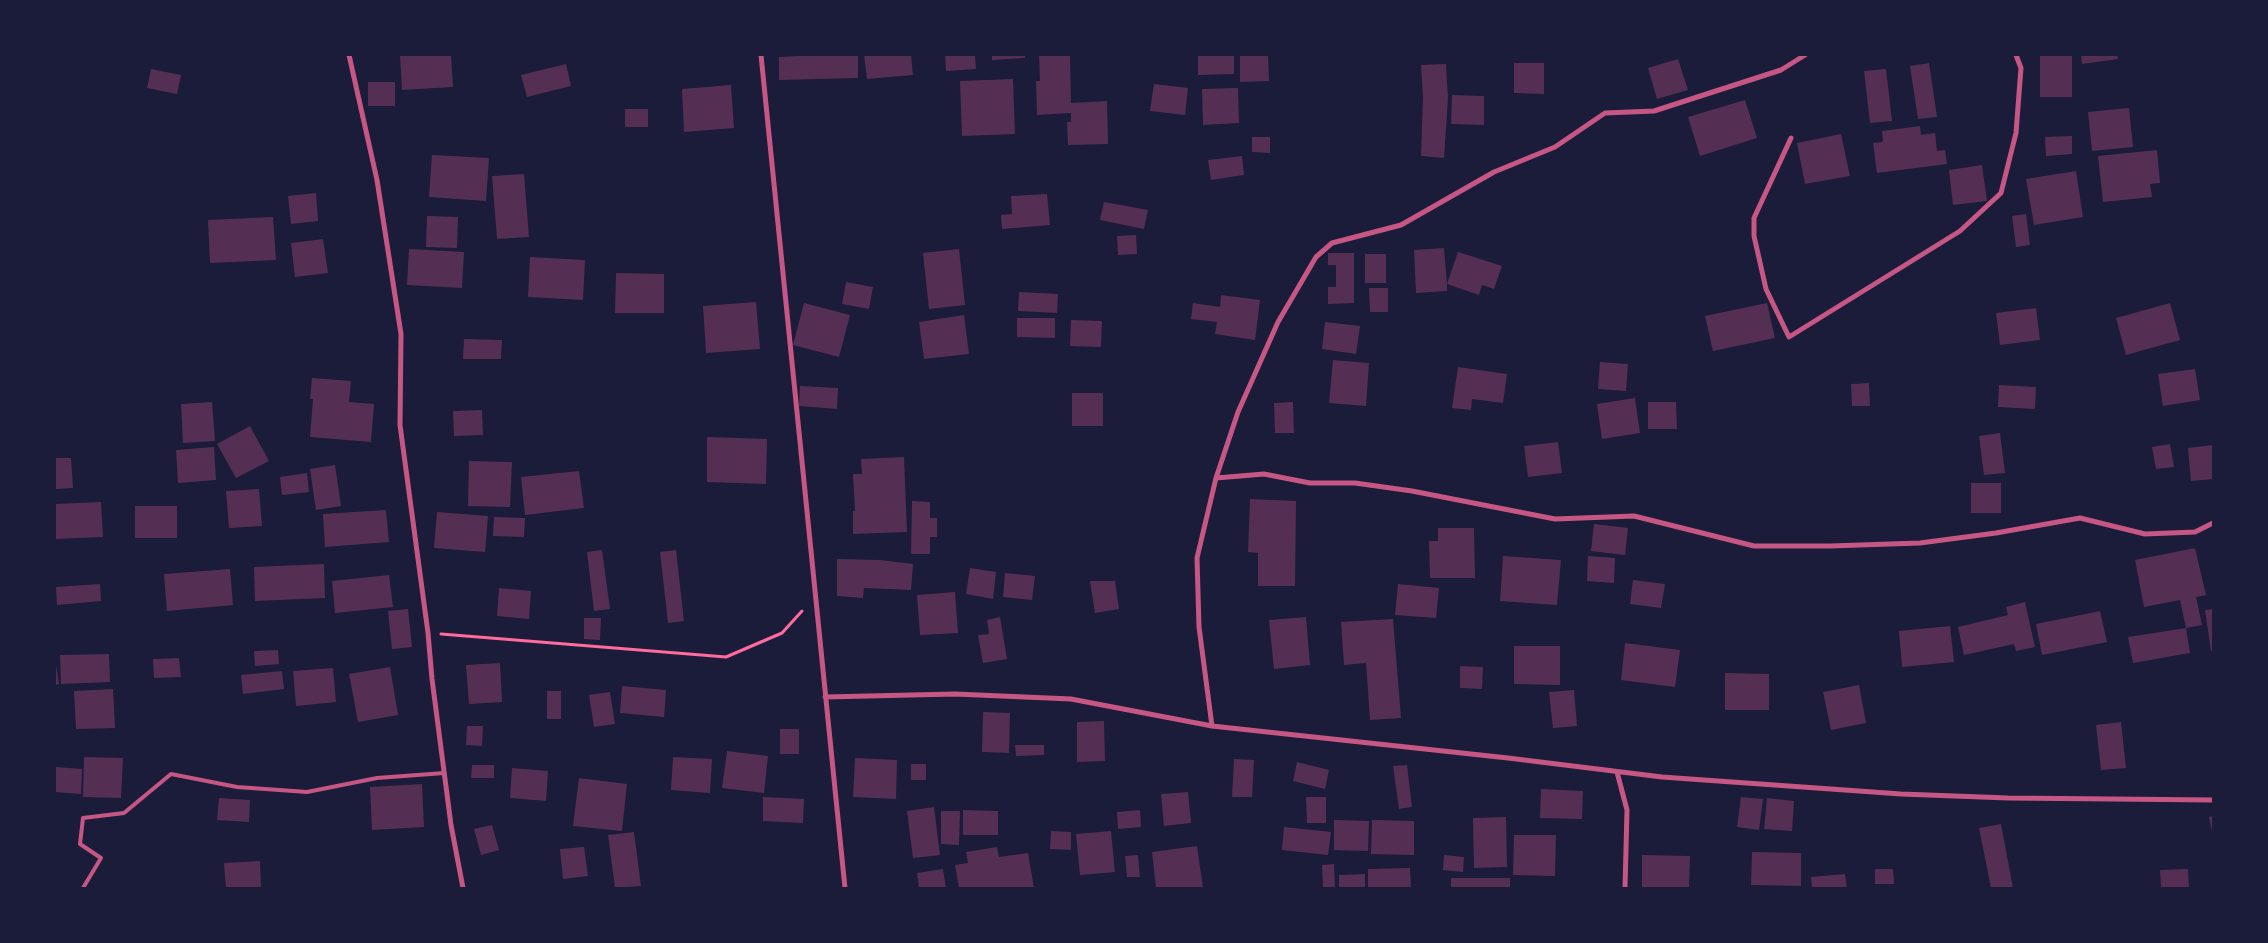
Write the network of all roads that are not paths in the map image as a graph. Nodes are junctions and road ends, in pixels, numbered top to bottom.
1 (349, 55) edge
2 (761, 55) edge
3 (1805, 55) edge
4 (2016, 55) edge
5 (1791, 138) dead end
6 (1216, 478) junction
7 (2213, 523) edge
8 (825, 697) junction
9 (1212, 726) junction
10 (1618, 772) junction
11 (444, 773) junction
12 (2213, 800) edge
13 (83, 888) edge
14 (463, 888) edge
15 (845, 888) edge
16 (1625, 888) edge

1 - 11 street
2 - 8 street
3 - 6 street
4 - 5 street
6 - 7 street
6 - 9 street
8 - 9 street
8 - 15 street
9 - 10 street
10 - 12 street
10 - 16 street
11 - 13 lane
11 - 14 street

